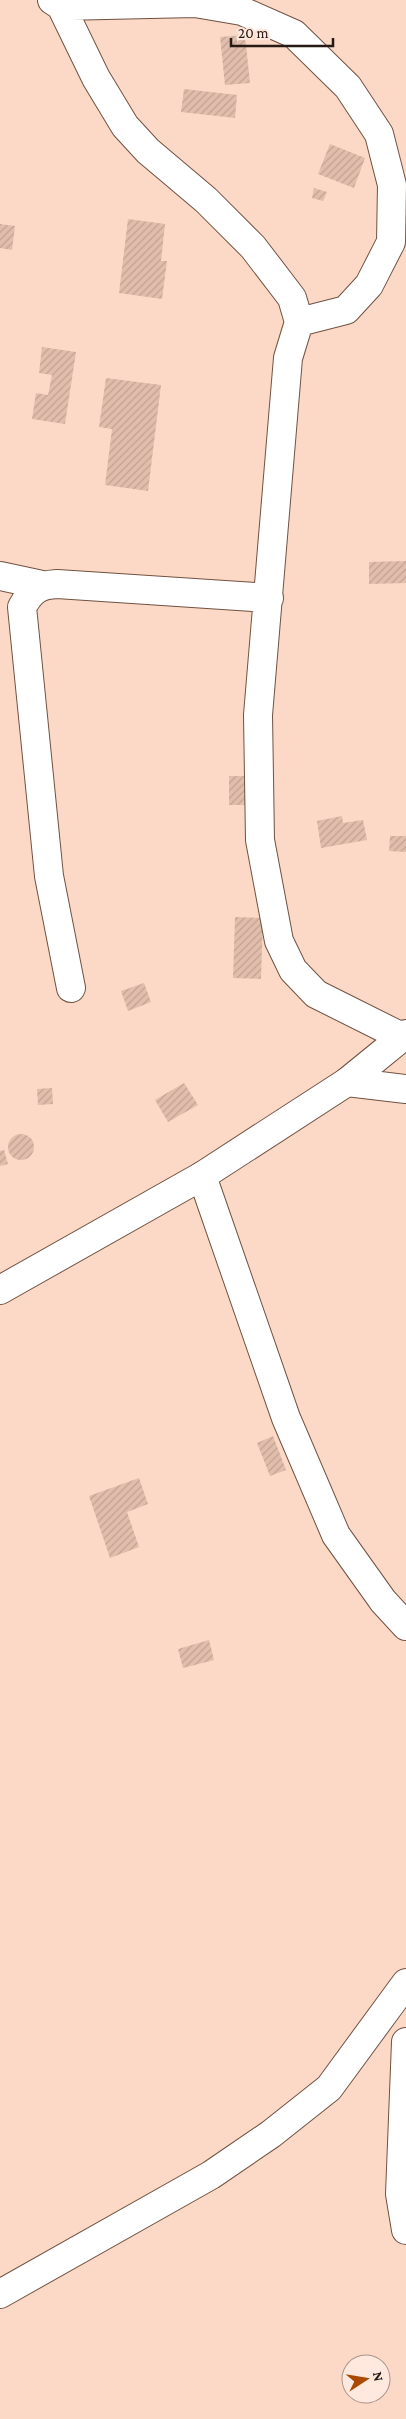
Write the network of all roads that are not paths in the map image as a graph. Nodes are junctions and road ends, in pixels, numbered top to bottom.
1 (56, 3) edge
2 (299, 322) junction
3 (0, 576) edge
4 (42, 585) junction
5 (269, 598) junction
6 (71, 988) dead end
7 (404, 1036) edge
8 (347, 1082) junction
9 (406, 1089) edge
10 (202, 1176) junction
11 (0, 1290) edge
12 (406, 1626) edge
13 (406, 1984) edge
14 (406, 2042) edge
15 (406, 2230) edge
16 (0, 2294) edge

1 - 2 street
1 - 2 street
2 - 5 street
3 - 4 street
4 - 5 street
4 - 6 street
5 - 7 street
7 - 8 street
8 - 9 street
8 - 10 street
10 - 11 street
10 - 12 street
13 - 16 street
14 - 15 street

